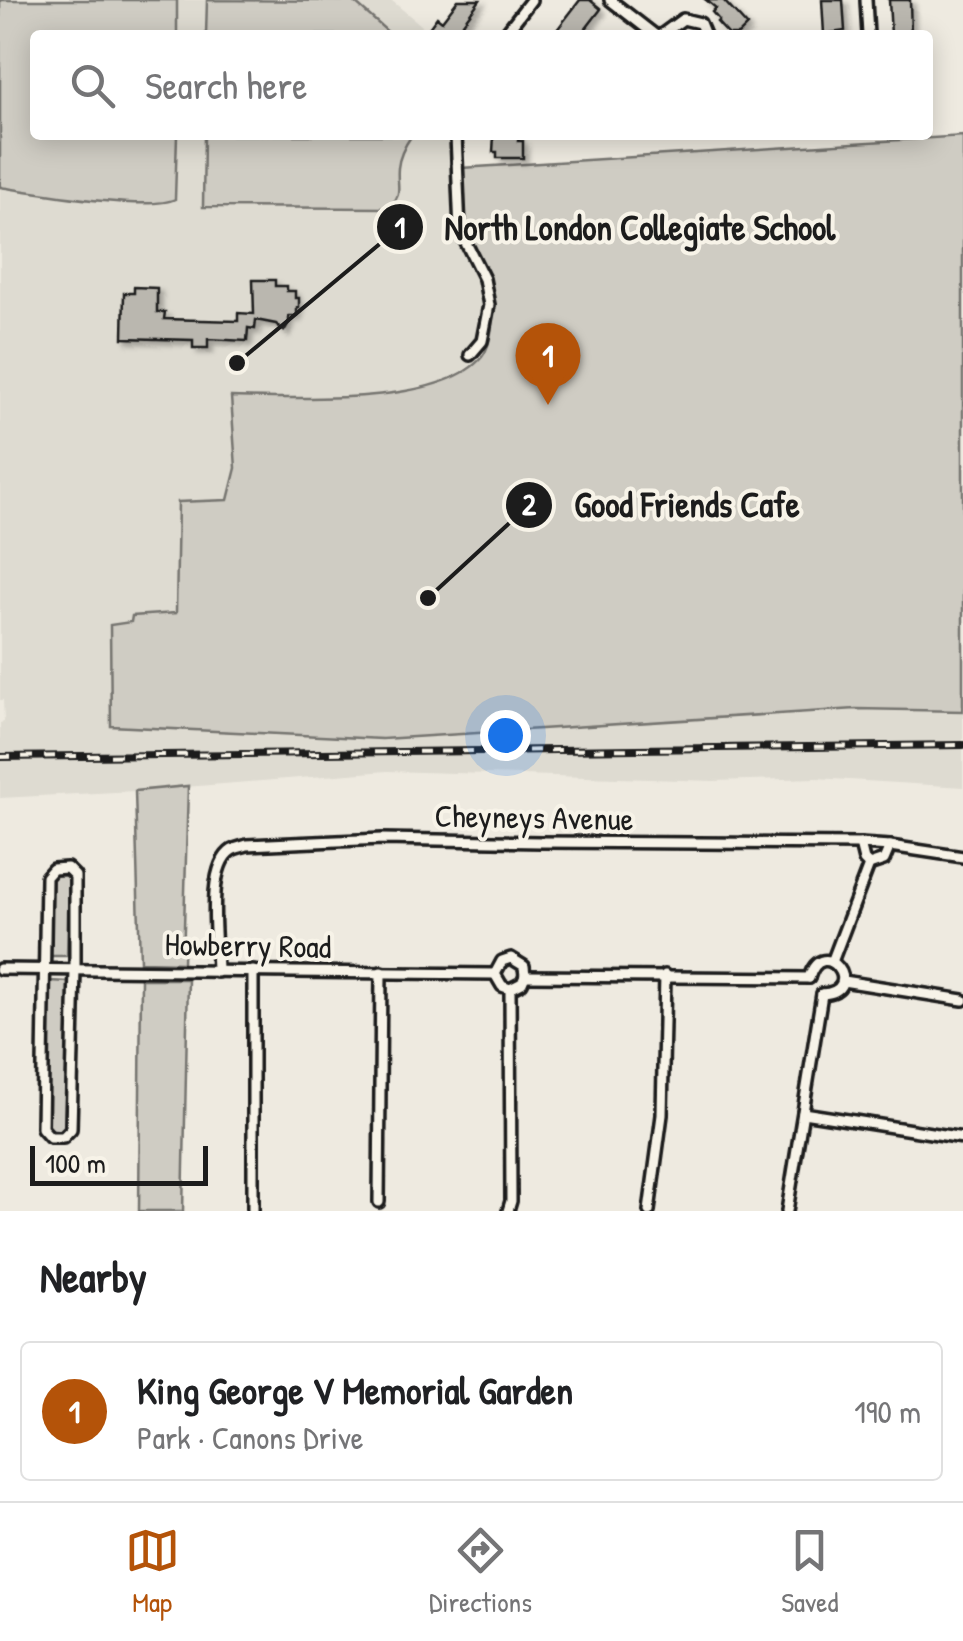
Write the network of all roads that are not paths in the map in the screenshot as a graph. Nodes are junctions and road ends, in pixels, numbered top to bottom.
1 (531, 0) edge
2 (610, 0) edge
3 (866, 0) edge
4 (508, 30) edge
5 (651, 30) edge
6 (666, 30) edge
7 (703, 30) edge
8 (868, 30) edge
9 (456, 140) edge
10 (470, 355) dead end
11 (860, 844) junction
12 (890, 846) junction
13 (963, 857) edge
14 (869, 865) junction
15 (832, 962) junction
16 (0, 969) edge
17 (44, 969) junction
18 (75, 969) junction
19 (253, 971) junction
20 (218, 972) junction
21 (382, 972) junction
22 (495, 974) junction
23 (665, 975) junction
24 (525, 976) junction
25 (809, 978) junction
26 (843, 980) junction
27 (510, 988) junction
28 (822, 994) junction
29 (963, 1000) edge
30 (803, 1113) junction
31 (963, 1138) edge
32 (379, 1202) dead end
33 (253, 1211) edge
34 (508, 1211) edge
35 (650, 1211) edge
36 (787, 1211) edge

1 - 4 street
2 - 5 street
3 - 8 street
6 - 7 street
9 - 10 street
11 - 12 street, Cheyneys Avenue
11 - 14 street
11 - 20 street, Cheyneys Avenue
12 - 13 street, Cheyneys Avenue
12 - 14 street
14 - 15 street
15 - 25 street
15 - 26 street
16 - 17 street, Howberry Road
17 - 18 street, Howberry Road
17 - 18 street
17 - 18 street
18 - 20 street, Howberry Road
19 - 20 street, Howberry Road
19 - 21 street, Howberry Road
19 - 33 street
21 - 22 street, Howberry Road
21 - 32 street
22 - 24 street
22 - 27 street
23 - 24 street
23 - 25 street
23 - 35 street
24 - 27 street
25 - 28 street
26 - 28 street
26 - 29 street
27 - 34 street
28 - 30 street
30 - 31 street
30 - 36 street

